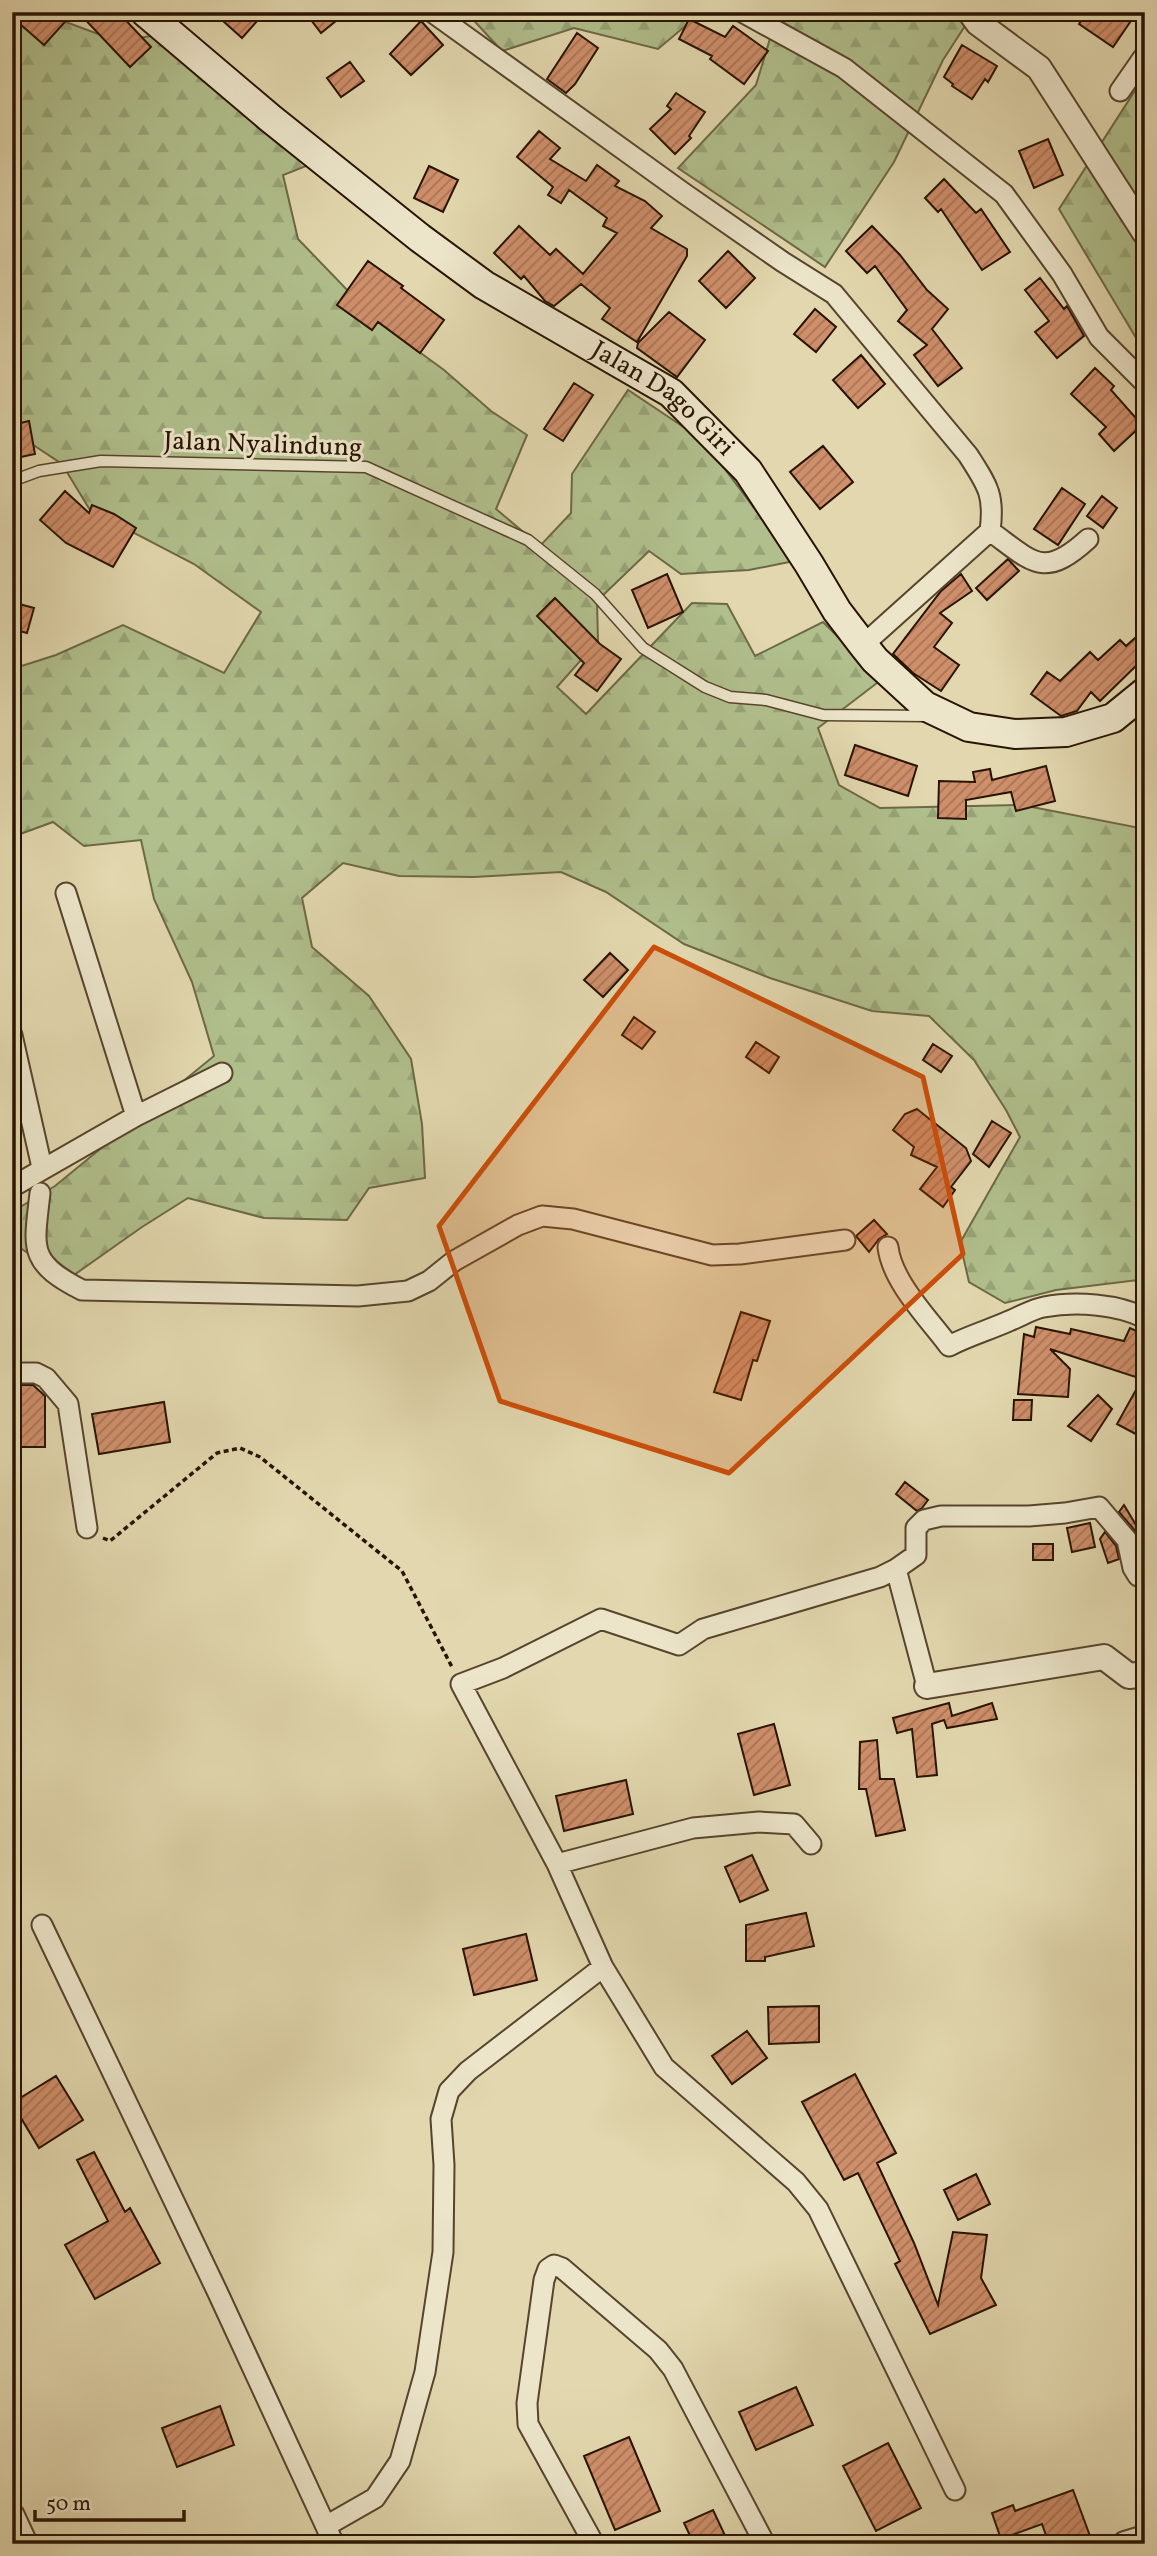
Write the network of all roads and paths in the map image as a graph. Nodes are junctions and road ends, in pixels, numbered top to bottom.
1 (432, 12) edge
2 (742, 12) edge
3 (970, 12) edge
4 (157, 16) edge
5 (1145, 55) edge
6 (1120, 91) dead end
7 (1145, 233) edge
8 (1145, 383) edge
9 (12, 481) edge
10 (990, 531) junction
11 (1088, 539) dead end
12 (863, 645) junction
13 (1145, 692) edge
14 (946, 716) junction
15 (66, 893) dead end
16 (12, 1035) edge
17 (222, 1073) dead end
18 (136, 1116) junction
19 (28, 1175) edge
20 (40, 1194) dead end
21 (845, 1240) dead end
22 (888, 1247) dead end
23 (1145, 1318) edge
24 (12, 1373) edge
25 (87, 1528) joint
26 (897, 1569) junction
27 (1145, 1571) edge
28 (1145, 1674) edge
29 (461, 1685) junction
30 (926, 1686) joint
31 (811, 1844) dead end
32 (557, 1864) junction
33 (42, 1925) dead end
34 (603, 1967) junction
35 (955, 2490) dead end
36 (12, 2516) edge
37 (326, 2526) junction
38 (24, 2544) edge
39 (334, 2544) edge
40 (594, 2544) edge
41 (765, 2544) edge

1 - 10 street
2 - 8 street
3 - 7 street
4 - 12 main road, Jalan Dago Giri
5 - 6 street
9 - 14 lane, Jalan Nyalindung
10 - 11 street
10 - 12 street
12 - 14 main road, Jalan Dago Giri
13 - 14 main road, Jalan Dago Giri
15 - 18 street
16 - 19 street
17 - 18 street
18 - 19 street
20 - 21 street
22 - 23 street
24 - 25 street
25 - 29 path
26 - 27 street
26 - 29 street
26 - 30 street
28 - 30 street
29 - 32 street
31 - 32 street
32 - 34 street
33 - 37 street
34 - 35 street
34 - 37 street
36 - 38 street
37 - 39 street
40 - 41 street

